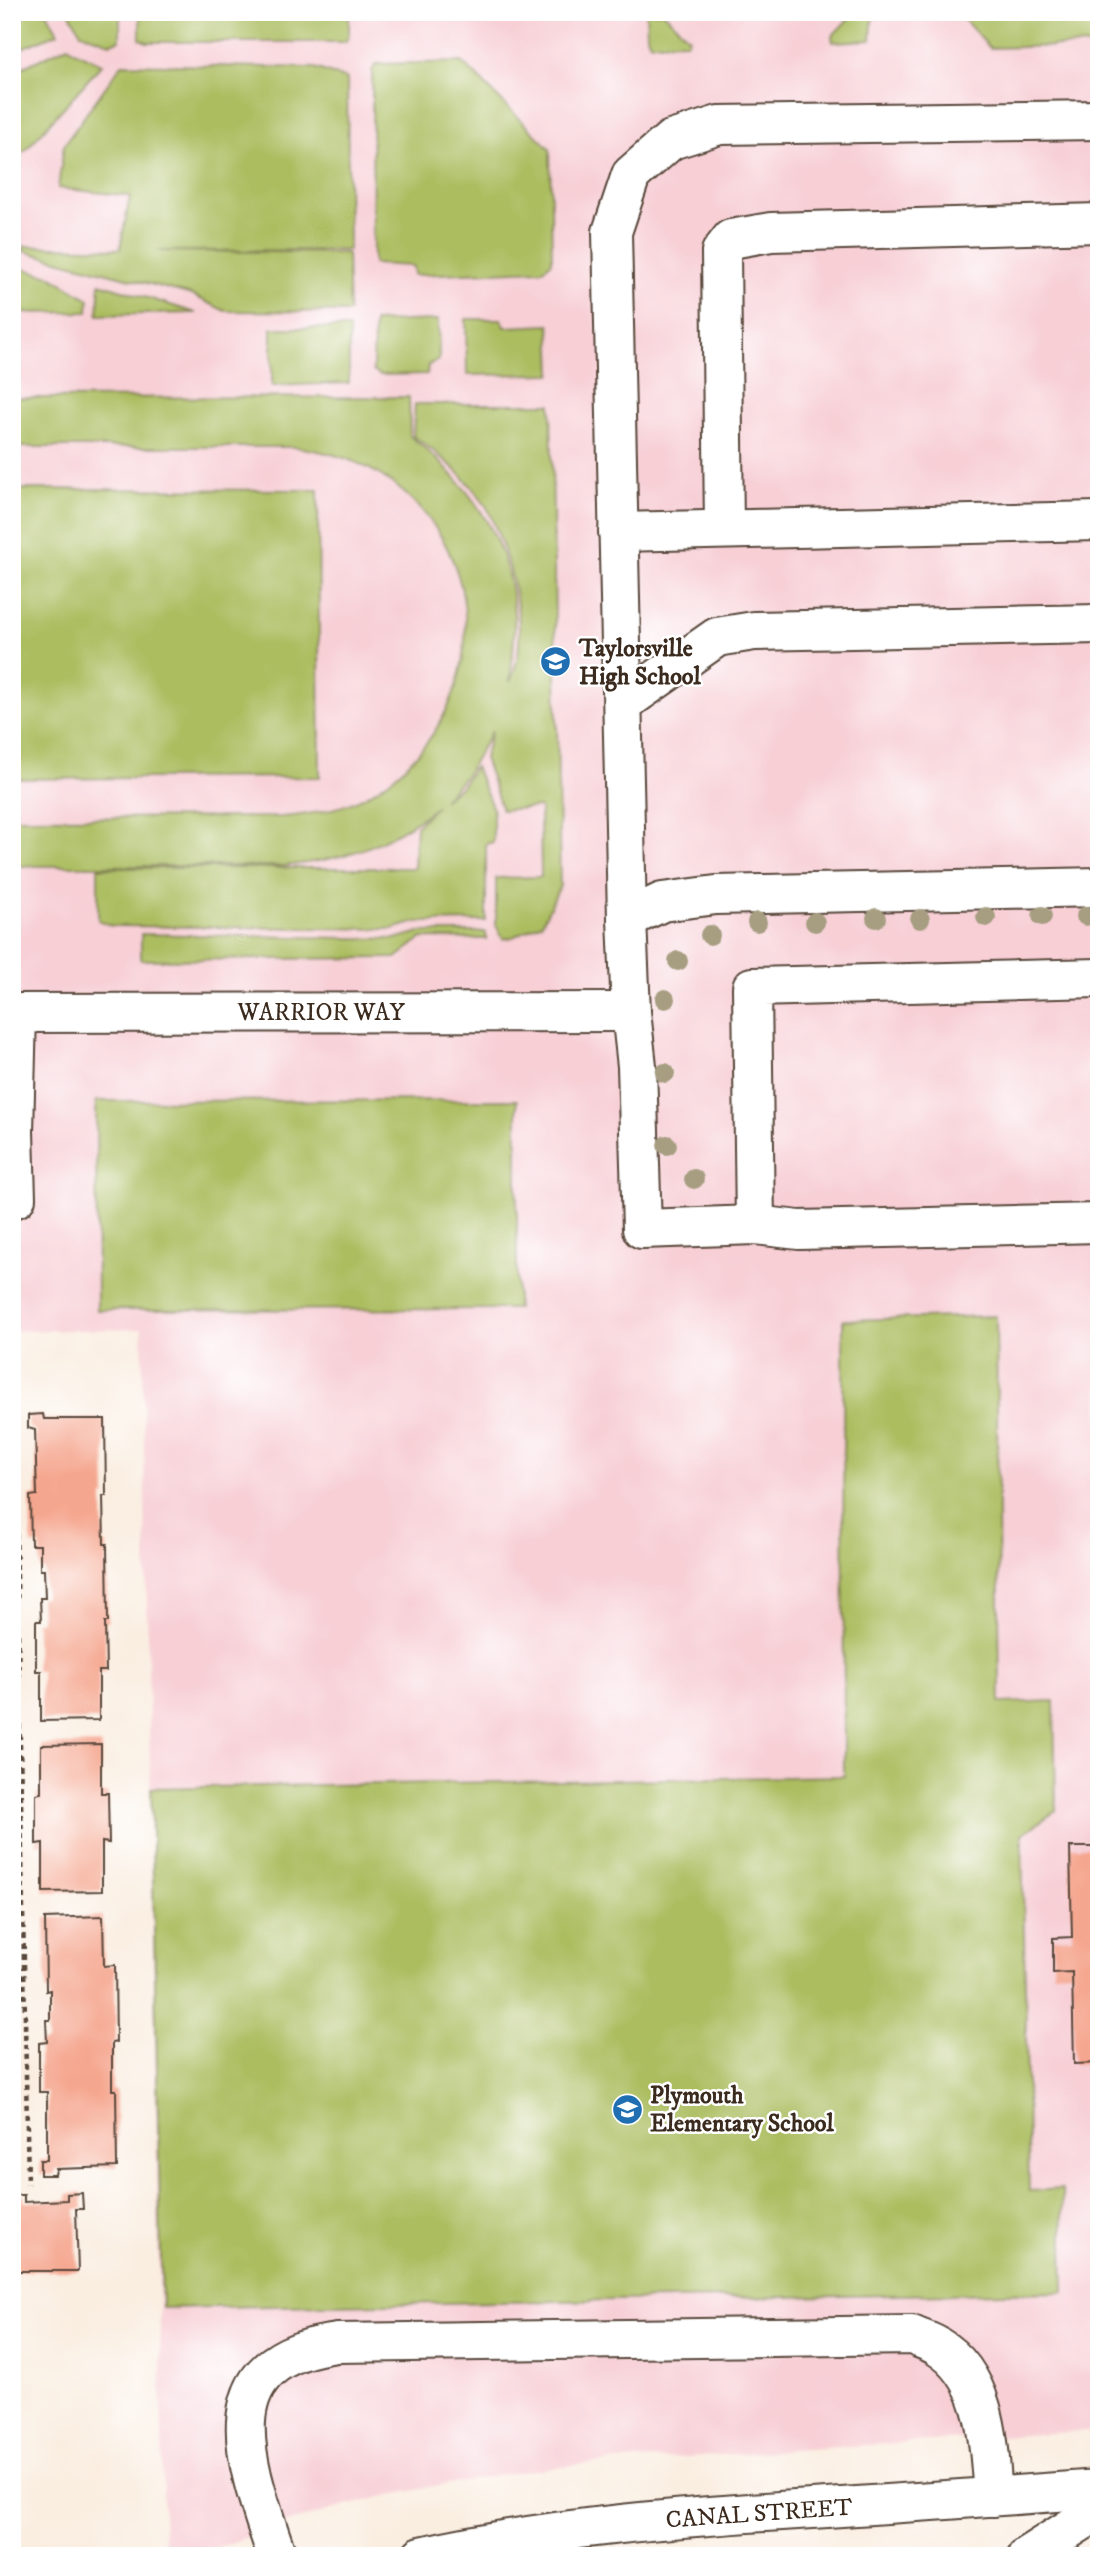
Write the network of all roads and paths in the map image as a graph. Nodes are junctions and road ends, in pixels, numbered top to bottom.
1 (1099, 120) edge
2 (1099, 223) edge
3 (1099, 521) edge
4 (724, 529) junction
5 (618, 532) junction
6 (1099, 624) edge
7 (623, 703) junction
8 (1099, 887) edge
9 (627, 919) junction
10 (1099, 978) edge
11 (631, 1012) junction
12 (15, 1013) edge
13 (16, 1198) dead end
14 (1099, 1223) edge
15 (755, 1225) junction
16 (12, 1467) edge
17 (28, 2185) dead end
18 (1099, 2489) edge
19 (993, 2497) junction
20 (1099, 2510) edge
21 (277, 2556) edge
22 (421, 2556) edge
23 (1027, 2556) edge

1 - 5 street
2 - 4 street
3 - 4 street
4 - 5 street
5 - 7 street
6 - 7 street
7 - 9 street
8 - 9 street
9 - 11 street
10 - 15 street
11 - 12 street, WARRIOR WAY
11 - 15 street
12 - 13 street
14 - 15 street
16 - 17 path
18 - 19 street, CANAL STREET
19 - 21 street
19 - 22 street, CANAL STREET
20 - 23 street

